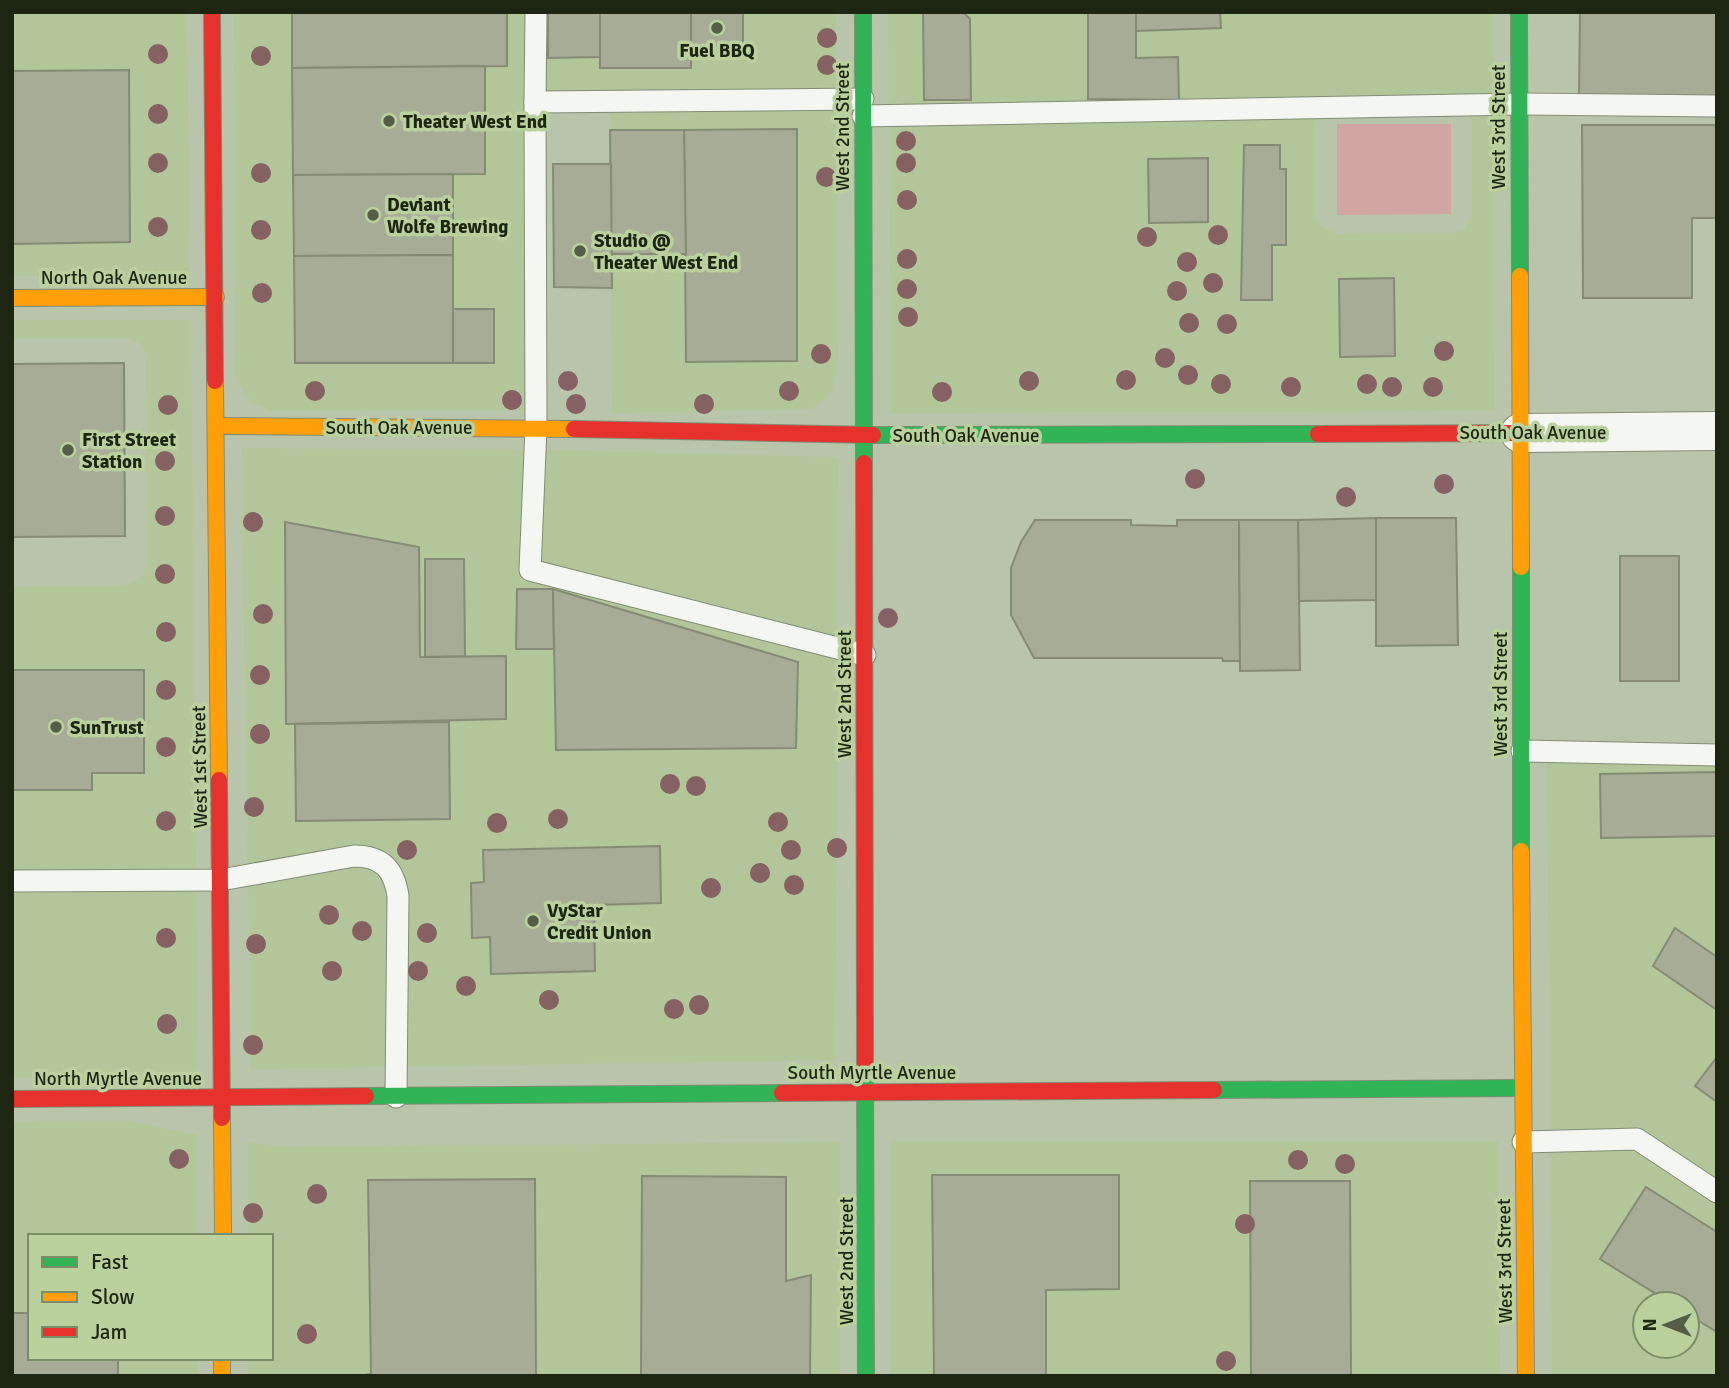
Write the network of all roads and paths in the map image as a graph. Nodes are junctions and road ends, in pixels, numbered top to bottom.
1 (212, 12) edge
2 (536, 12) edge
3 (863, 12) edge
4 (1519, 12) edge
5 (535, 102) junction
6 (1519, 104) junction
7 (1717, 106) edge
8 (863, 107) junction
9 (12, 298) edge
10 (216, 298) junction
11 (216, 426) junction
12 (536, 428) junction
13 (1717, 431) edge
14 (1520, 433) junction
15 (865, 435) junction
16 (865, 655) junction
17 (1522, 751) junction
18 (1717, 755) edge
19 (221, 880) junction
20 (12, 881) edge
21 (1522, 1088) junction
22 (867, 1093) junction
23 (396, 1097) junction
24 (12, 1099) edge
25 (223, 1099) junction
26 (1523, 1142) junction
27 (1717, 1192) edge
28 (223, 1234) edge
29 (866, 1376) edge
30 (1526, 1376) edge

1 - 10 street, West 1st Street
2 - 5 lane
3 - 8 street, West 2nd Street
4 - 6 street, West 3rd Street
5 - 8 lane
5 - 12 lane
6 - 7 lane
6 - 8 lane
6 - 14 street, West 3rd Street
8 - 15 street, West 2nd Street
9 - 10 street, North Oak Avenue
10 - 11 street, West 1st Street
11 - 12 street, South Oak Avenue
11 - 19 street, West 1st Street
12 - 15 street, South Oak Avenue
12 - 16 lane
13 - 14 street, South Oak Avenue
14 - 15 street, South Oak Avenue
14 - 17 street, West 3rd Street
15 - 16 street, West 2nd Street
16 - 22 street, West 2nd Street
17 - 18 lane
17 - 21 street, West 3rd Street
19 - 20 lane
19 - 23 lane
19 - 25 street, West 1st Street
21 - 22 street, South Myrtle Avenue
21 - 26 street, West 3rd Street
22 - 23 street, South Myrtle Avenue
22 - 29 street, West 2nd Street
23 - 25 street, South Myrtle Avenue
24 - 25 street, North Myrtle Avenue
25 - 28 street, West 1st Street
26 - 27 lane
26 - 30 street, West 3rd Street

